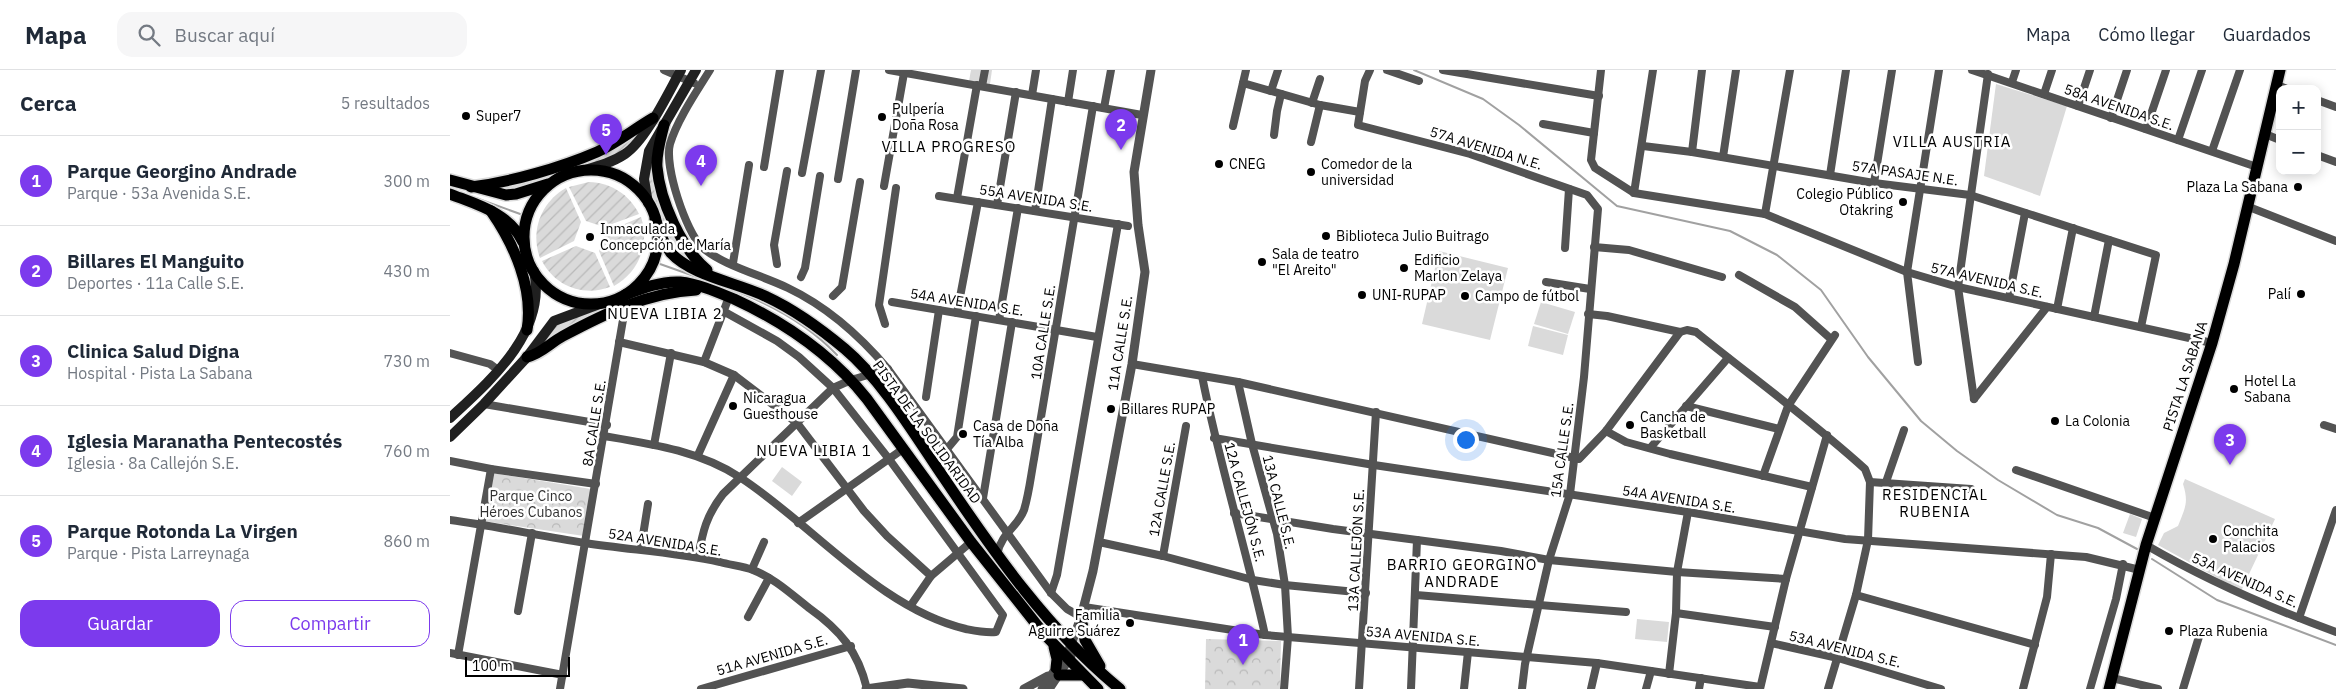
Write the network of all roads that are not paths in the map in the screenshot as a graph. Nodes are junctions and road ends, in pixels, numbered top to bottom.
1 (666, 70) edge
2 (696, 70) edge
3 (710, 70) edge
4 (780, 70) edge
5 (821, 70) edge
6 (856, 70) edge
7 (889, 70) edge
8 (985, 70) edge
9 (1036, 70) edge
10 (1073, 70) edge
11 (1111, 70) edge
12 (1151, 70) edge
13 (1246, 70) edge
14 (1278, 70) edge
15 (1370, 70) edge
16 (1387, 70) edge
17 (1443, 70) edge
18 (1601, 70) edge
19 (1653, 70) edge
20 (1702, 70) edge
21 (1736, 70) edge
22 (1790, 70) edge
23 (1846, 70) edge
24 (1892, 70) edge
25 (1939, 70) edge
26 (1972, 70) edge
27 (1977, 70) edge
28 (2016, 70) edge
29 (2052, 70) edge
30 (2090, 70) edge
31 (2127, 70) edge
32 (2166, 70) edge
33 (2202, 70) edge
34 (2240, 70) edge
35 (2279, 70) edge
36 (1459, 71) edge
37 (904, 72) junction
38 (679, 73) edge
39 (1988, 74) junction
40 (1320, 79) dead end
41 (689, 81) junction
42 (1419, 81) dead end
43 (2012, 82) junction
44 (1243, 83) junction
45 (701, 85) junction
46 (980, 85) junction
47 (2282, 85) edge
48 (1272, 91) junction
49 (1016, 92) junction
50 (1281, 94) junction
51 (2044, 94) junction
52 (1032, 95) junction
53 (1599, 96) junction
54 (1052, 99) junction
55 (2321, 101) edge
56 (1068, 102) junction
57 (1316, 104) junction
58 (2276, 104) edge
59 (1093, 106) junction
60 (2078, 106) junction
61 (2336, 107) edge
62 (1104, 108) junction
63 (1360, 112) junction
64 (1142, 115) junction
65 (653, 118) junction
66 (2111, 118) junction
67 (1543, 124) dead end
68 (664, 125) junction
69 (1233, 126) dead end
70 (2146, 129) junction
71 (1594, 133) junction
72 (2265, 134) junction
73 (1274, 135) dead end
74 (2276, 138) edge
75 (2178, 140) junction
76 (1311, 142) dead end
77 (1643, 146) junction
78 (2212, 151) junction
79 (1692, 152) junction
80 (2321, 156) edge
81 (1723, 157) junction
82 (2336, 162) edge
83 (749, 165) dead end
84 (1774, 166) junction
85 (764, 167) dead end
86 (2257, 167) junction
87 (585, 170) junction
88 (787, 171) dead end
89 (802, 173) dead end
90 (1830, 175) junction
91 (820, 176) dead end
92 (838, 179) dead end
93 (450, 180) edge
94 (552, 182) junction
95 (860, 182) dead end
96 (1874, 183) junction
97 (884, 186) dead end
98 (471, 187) junction
99 (896, 188) dead end
100 (1569, 189) junction
101 (1921, 189) junction
102 (1634, 193) junction
103 (450, 194) edge
104 (1970, 195) junction
105 (940, 196) dead end
106 (957, 198) junction
107 (978, 202) junction
108 (648, 203) junction
109 (997, 205) junction
110 (2249, 207) junction
111 (1018, 208) junction
112 (1598, 209) joint
113 (491, 211) junction
114 (1035, 211) junction
115 (2025, 213) junction
116 (1765, 214) junction
117 (1074, 217) junction
118 (655, 219) junction
119 (1118, 224) junction
120 (1128, 226) dead end
121 (2073, 228) junction
122 (2109, 240) junction
123 (2336, 241) edge
124 (525, 246) junction
125 (1594, 247) junction
126 (1565, 248) dead end
127 (732, 263) junction
128 (777, 264) dead end
129 (534, 271) junction
130 (1907, 272) junction
131 (1739, 275) dead end
132 (714, 276) junction
133 (801, 277) dead end
134 (1722, 277) dead end
135 (1546, 282) dead end
136 (1958, 287) junction
137 (710, 289) junction
138 (1590, 289) junction
139 (625, 294) junction
140 (833, 296) dead end
141 (729, 297) junction
142 (2009, 298) junction
143 (892, 302) dead end
144 (602, 303) junction
145 (2047, 307) junction
146 (625, 308) junction
147 (2057, 309) junction
148 (940, 310) junction
149 (723, 311) junction
150 (957, 313) junction
151 (1588, 314) junction
152 (976, 316) junction
153 (2094, 317) junction
154 (999, 320) junction
155 (1012, 322) junction
156 (885, 324) dead end
157 (2141, 327) junction
158 (1056, 329) junction
159 (527, 330) junction
160 (1680, 332) junction
161 (1097, 337) junction
162 (619, 342) junction
163 (2212, 343) junction
164 (450, 353) edge
165 (671, 353) junction
166 (526, 356) junction
167 (1728, 358) junction
168 (704, 362) junction
169 (1918, 362) dead end
170 (1132, 364) junction
171 (888, 369) junction
172 (498, 370) junction
173 (870, 374) junction
174 (734, 375) junction
175 (1202, 376) junction
176 (851, 380) junction
177 (1238, 382) junction
178 (833, 388) junction
179 (926, 397) dead end
180 (484, 404) junction
181 (1686, 406) junction
182 (1788, 406) junction
183 (1376, 412) junction
184 (450, 418) edge
185 (797, 423) junction
186 (607, 425) junction
187 (2324, 425) dead end
188 (1186, 426) dead end
189 (1778, 429) junction
190 (2336, 429) edge
191 (1904, 430) dead end
192 (1606, 431) junction
193 (1827, 435) junction
194 (604, 436) junction
195 (450, 437) edge
196 (1214, 438) junction
197 (654, 444) junction
198 (1252, 444) junction
199 (1651, 447) junction
200 (903, 449) junction
201 (947, 449) junction
202 (698, 455) junction
203 (1575, 458) junction
204 (889, 459) junction
205 (452, 460) edge
206 (1374, 465) junction
207 (491, 469) junction
208 (2016, 470) dead end
209 (1763, 476) junction
210 (741, 478) junction
211 (1870, 482) junction
212 (1886, 482) junction
213 (596, 484) junction
214 (1812, 487) junction
215 (847, 488) junction
216 (1971, 489) dead end
217 (1570, 494) junction
218 (982, 498) junction
219 (648, 504) dead end
220 (2336, 510) edge
221 (1688, 512) junction
222 (1234, 513) junction
223 (2155, 518) junction
224 (1271, 519) junction
225 (450, 520) edge
226 (798, 523) junction
227 (480, 524) junction
228 (1800, 530) junction
229 (1007, 533) junction
230 (532, 534) junction
231 (1369, 534) junction
232 (1417, 540) junction
233 (1868, 540) junction
234 (764, 542) dead end
235 (971, 542) junction
236 (1099, 542) junction
237 (586, 543) junction
238 (2146, 545) junction
239 (641, 548) junction
240 (956, 553) junction
241 (997, 554) junction
242 (2051, 554) junction
243 (1163, 556) junction
244 (698, 557) junction
245 (1549, 560) junction
246 (2123, 564) junction
247 (752, 570) junction
248 (2140, 570) junction
249 (1677, 572) junction
250 (931, 576) junction
251 (769, 578) junction
252 (1786, 579) junction
253 (1253, 580) junction
254 (1285, 585) junction
255 (1051, 593) junction
256 (1366, 593) junction
257 (1856, 595) junction
258 (1416, 596) junction
259 (1538, 604) junction
260 (911, 605) junction
261 (518, 611) dead end
262 (1083, 612) junction
263 (1626, 612) dead end
264 (1676, 613) junction
265 (748, 617) dead end
266 (2299, 618) junction
267 (1775, 627) junction
268 (2201, 630) dead end
269 (2336, 632) edge
270 (1265, 634) junction
271 (1288, 636) junction
272 (1771, 643) junction
273 (1362, 644) junction
274 (2035, 645) junction
275 (851, 646) junction
276 (1072, 646) junction
277 (1054, 647) junction
278 (1413, 648) junction
279 (1468, 652) junction
280 (454, 654) edge
281 (1526, 657) junction
282 (1838, 658) junction
283 (1067, 659) junction
284 (1597, 663) junction
285 (1651, 671) junction
286 (1056, 672) junction
287 (1669, 674) junction
288 (563, 675) junction
289 (1083, 675) junction
290 (1107, 678) junction
291 (1702, 678) junction
292 (1914, 680) junction
293 (2110, 683) edge
294 (1760, 688) edge
295 (560, 689) edge
296 (701, 689) edge
297 (866, 689) edge
298 (963, 689) edge
299 (1024, 689) edge
300 (1042, 689) edge
301 (1050, 689) edge
302 (1098, 689) edge
303 (1120, 689) edge
304 (1284, 689) edge
305 (1359, 689) edge
306 (1410, 689) edge
307 (1464, 689) edge
308 (1522, 689) edge
309 (1592, 689) edge
310 (1646, 689) edge
311 (1699, 689) edge
312 (1828, 689) edge
313 (1911, 689) edge
314 (1940, 689) edge
315 (2023, 689) edge
316 (2090, 689) edge
317 (2158, 689) edge
318 (2182, 689) edge

1 - 38 street
2 - 41 main road
3 - 45 street
4 - 85 street
5 - 89 street
6 - 92 street
7 - 37 street
8 - 46 street
9 - 52 street
10 - 56 street
11 - 62 street
12 - 64 street, 11A CALLE S.E.
13 - 44 street
14 - 48 street
15 - 63 street
16 - 42 street
17 - 36 street
18 - 53 street
19 - 77 street
20 - 79 street
21 - 81 street
22 - 84 street
23 - 90 street
24 - 96 street
25 - 101 street
26 - 27 street, 58A AVENIDA S.E.
27 - 39 street, 58A AVENIDA S.E.
28 - 43 street
29 - 51 street
30 - 60 street
31 - 66 street
32 - 70 street
33 - 75 street
34 - 78 street
35 - 47 main road, PISTA LA SABANA
36 - 53 street
37 - 46 street
37 - 97 street
38 - 41 street
38 - 65 main road
39 - 43 street, 58A AVENIDA S.E.
39 - 104 street
40 - 57 street
41 - 45 street
41 - 68 main road
43 - 51 street, 58A AVENIDA S.E.
44 - 48 street
44 - 69 street
45 - 127 street
46 - 49 street
46 - 106 street
48 - 50 street
49 - 52 street
49 - 109 street
50 - 57 street
50 - 73 street
51 - 60 street, 58A AVENIDA S.E.
52 - 54 street
53 - 71 street
54 - 56 street
54 - 114 street
55 - 61 street
56 - 59 street
57 - 63 street
57 - 76 street
58 - 72 main road, PISTA LA SABANA
59 - 62 street
59 - 117 street, 10A CALLE S.E.
60 - 66 street, 58A AVENIDA S.E.
62 - 64 street
63 - 100 street, 57A AVENIDA N.E.
64 - 170 street, 11A CALLE S.E.
65 - 87 main road
65 - 98 main road
66 - 70 street, 58A AVENIDA S.E.
67 - 71 street
68 - 108 main road
68 - 132 main road
70 - 75 street, 58A AVENIDA S.E.
71 - 102 street
72 - 74 street
72 - 86 main road, PISTA LA SABANA
75 - 78 street, 58A AVENIDA S.E.
77 - 79 street, 57A PASAJE N.E.
77 - 102 street
78 - 86 street, 58A AVENIDA S.E.
79 - 81 street, 57A PASAJE N.E.
80 - 82 street
81 - 84 street, 57A PASAJE N.E.
83 - 127 street
84 - 90 street, 57A PASAJE N.E.
84 - 116 street
86 - 110 main road, PISTA LA SABANA
87 - 94 main road
87 - 108 main road
88 - 128 street
90 - 96 street, 57A PASAJE N.E.
91 - 133 street
93 - 98 main road
94 - 98 main road
94 - 124 main road
95 - 140 street
96 - 101 street, 57A PASAJE N.E.
99 - 156 street
100 - 112 street, 57A AVENIDA N.E.
100 - 126 street
101 - 104 street, 57A PASAJE N.E.
101 - 130 street
102 - 116 street
103 - 113 main road
104 - 115 street, 57A PASAJE N.E.
104 - 136 street
105 - 106 street, 55A AVENIDA S.E.
106 - 107 street, 55A AVENIDA S.E.
107 - 109 street, 55A AVENIDA S.E.
107 - 150 street
108 - 118 main road
109 - 111 street, 55A AVENIDA S.E.
110 - 123 street
110 - 163 main road, PISTA LA SABANA
111 - 114 street, 55A AVENIDA S.E.
111 - 154 street
112 - 125 street, 15A CALLE S.E.
113 - 124 main road
113 - 159 main road
114 - 117 street, 55A AVENIDA S.E.
115 - 121 street, 57A PASAJE N.E.
115 - 142 street
116 - 130 street, 57A AVENIDA S.E.
117 - 119 street, 55A AVENIDA S.E.
117 - 158 street, 10A CALLE S.E.
118 - 132 main road, PISTA DE LA SOLIDARIDAD
118 - 139 main road
119 - 120 street, 55A AVENIDA S.E.
119 - 161 street
121 - 122 street, 57A PASAJE N.E.
121 - 147 street
122 - 153 street
122 - 157 street, 57A PASAJE N.E.
124 - 129 main road
125 - 134 street
125 - 138 street, 15A CALLE S.E.
127 - 171 street
129 - 144 main road
129 - 159 main road
130 - 136 street, 57A AVENIDA S.E.
130 - 169 street
131 - 182 street
132 - 173 main road, PISTA DE LA SOLIDARIDAD
135 - 138 street
136 - 142 street, 57A AVENIDA S.E.
136 - 145 street
137 - 139 main road, PISTA DE LA SOLIDARIDAD
137 - 141 main road, PISTA DE LA SOLIDARIDAD
137 - 146 main road
138 - 151 street, 15A CALLE S.E.
139 - 144 main road
141 - 149 street
141 - 176 main road, PISTA DE LA SOLIDARIDAD
142 - 145 street, 57A AVENIDA S.E.
143 - 148 street, 54A AVENIDA S.E.
144 - 166 main road
145 - 147 street, 57A AVENIDA S.E.
146 - 162 street, 8A CALLE S.E.
146 - 166 main road
147 - 153 street, 57A AVENIDA S.E.
148 - 150 street, 54A AVENIDA S.E.
148 - 179 street
149 - 168 street
149 - 178 street
150 - 152 street, 54A AVENIDA S.E.
151 - 160 street
151 - 203 street, 15A CALLE S.E.
152 - 154 street, 54A AVENIDA S.E.
152 - 201 street
153 - 157 street, 57A AVENIDA S.E.
154 - 155 street, 54A AVENIDA S.E.
155 - 158 street, 54A AVENIDA S.E.
155 - 218 street
157 - 163 street, 57A AVENIDA S.E.
158 - 161 street, 54A AVENIDA S.E.
158 - 229 street, 10A CALLE S.E.
159 - 172 main road
160 - 167 street
160 - 192 street
161 - 255 street
162 - 165 street
162 - 186 street, 8A CALLE S.E.
163 - 223 main road, PISTA LA SABANA
164 - 172 street
165 - 168 street
165 - 197 street
166 - 180 main road
167 - 181 street
167 - 182 street
168 - 174 street
170 - 175 street
170 - 236 street, 11A CALLE S.E.
171 - 173 street
171 - 201 street
172 - 184 main road
173 - 176 street
173 - 241 main road, PISTA DE LA SOLIDARIDAD
174 - 185 street
174 - 202 street
175 - 177 street
175 - 196 street, 12A CALLEJÓN S.E.
176 - 178 street
176 - 200 main road, PISTA DE LA SOLIDARIDAD
177 - 183 street
177 - 198 street, 13A CALLE S.E.
178 - 185 street
178 - 204 street
180 - 186 street
180 - 195 main road
181 - 189 street
181 - 199 street
182 - 189 street
182 - 193 street
183 - 203 street
183 - 206 street, 13A CALLEJÓN S.E.
185 - 210 street
185 - 215 street
186 - 194 street, 8A CALLE S.E.
187 - 190 street
188 - 243 street, 12A CALLE S.E.
189 - 209 street
191 - 212 street
192 - 199 street
192 - 203 street
193 - 211 street
193 - 214 street
194 - 197 street
194 - 213 street, 8A CALLE S.E.
196 - 198 street, 54A AVENIDA S.E.
196 - 222 street, 12A CALLEJÓN S.E.
197 - 202 street
198 - 206 street, 54A AVENIDA S.E.
198 - 224 street, 13A CALLE S.E.
199 - 209 street
200 - 204 street
200 - 235 main road, PISTA DE LA SOLIDARIDAD
201 - 218 street
202 - 210 street
203 - 217 street, 15A CALLE S.E.
204 - 215 street
204 - 240 street
205 - 207 street
206 - 217 street, 54A AVENIDA S.E.
206 - 231 street, 13A CALLEJÓN S.E.
207 - 213 street
207 - 227 street
208 - 223 street
209 - 214 street
210 - 226 street
210 - 244 street
211 - 212 street
211 - 233 street
212 - 216 street
213 - 237 street, 8A CALLE S.E.
214 - 228 street
215 - 226 street
215 - 250 street
217 - 221 street, 54A AVENIDA S.E.
217 - 245 street, 15A CALLE S.E.
218 - 229 street
219 - 239 street
220 - 266 street
221 - 228 street, 54A AVENIDA S.E.
221 - 249 street
222 - 224 street
222 - 253 street, 12A CALLEJÓN S.E.
223 - 238 main road, PISTA LA SABANA
224 - 231 street
224 - 254 street, 13A CALLE S.E.
225 - 227 street, 52A AVENIDA S.E.
226 - 260 street
227 - 230 street, 52A AVENIDA S.E.
227 - 280 street
228 - 233 street, 54A AVENIDA S.E.
228 - 252 street
229 - 241 street, 10A CALLE S.E.
229 - 255 street
230 - 237 street, 52A AVENIDA S.E.
230 - 261 street
231 - 232 street
231 - 256 street, 13A CALLEJÓN S.E.
232 - 245 street
232 - 258 street
233 - 242 street, 54A AVENIDA S.E.
233 - 257 street
234 - 247 street
235 - 240 street
235 - 277 main road, PISTA DE LA SOLIDARIDAD
236 - 243 street
236 - 262 street, 11A CALLE S.E.
237 - 239 street, 52A AVENIDA S.E.
237 - 288 street, 8A CALLE S.E.
238 - 248 main road, PISTA LA SABANA
238 - 266 street, 53A AVENIDA S.E.
239 - 244 street, 52A AVENIDA S.E.
240 - 250 street
240 - 260 street
241 - 276 main road, PISTA DE LA SOLIDARIDAD
242 - 246 street, 54A AVENIDA S.E.
242 - 274 street
243 - 253 street
244 - 247 street, 52A AVENIDA S.E.
245 - 249 street
245 - 259 street, 15A CALLE S.E.
246 - 248 street, 54A AVENIDA S.E.
246 - 316 street
247 - 251 street, 52A AVENIDA S.E.
248 - 293 main road, PISTA LA SABANA
249 - 252 street
249 - 264 street
250 - 260 street
251 - 265 street
251 - 275 street, 52A AVENIDA S.E.
252 - 267 street
253 - 254 street
253 - 270 street, 12A CALLEJÓN S.E.
254 - 256 street
254 - 271 street, 13A CALLE S.E.
255 - 262 street
256 - 273 street, 13A CALLEJÓN S.E.
257 - 274 street
257 - 282 street
258 - 259 street
258 - 278 street
259 - 263 street
259 - 281 street, 15A CALLE S.E.
262 - 270 street, 53A AVENIDA S.E.
262 - 276 street, 11A CALLE S.E.
262 - 290 main road
264 - 267 street
264 - 287 street
266 - 269 street, 53A AVENIDA S.E.
267 - 272 street
268 - 318 street
270 - 271 street, 53A AVENIDA S.E.
271 - 273 street, 53A AVENIDA S.E.
271 - 304 street, 13A CALLE S.E.
272 - 282 street, 53A AVENIDA S.E.
272 - 294 street
273 - 278 street, 53A AVENIDA S.E.
273 - 305 street, 13A CALLEJÓN S.E.
274 - 315 street
275 - 296 street, 51A AVENIDA S.E.
275 - 297 street
276 - 283 street, 11A CALLE S.E.
276 - 290 main road, PISTA DE LA SOLIDARIDAD
277 - 283 main road, PISTA DE LA SOLIDARIDAD
277 - 286 main road
278 - 279 street, 53A AVENIDA S.E.
278 - 306 street
279 - 281 street, 53A AVENIDA S.E.
279 - 307 street
280 - 288 street
281 - 284 street, 53A AVENIDA S.E.
281 - 308 street, 15A CALLE S.E.
282 - 292 street, 53A AVENIDA S.E.
282 - 312 street
283 - 286 street, 11A CALLE S.E.
283 - 289 main road, PISTA DE LA SOLIDARIDAD
284 - 285 street, 53A AVENIDA S.E.
284 - 309 street
285 - 287 street, 53A AVENIDA S.E.
285 - 310 street
286 - 289 main road
286 - 299 street
286 - 300 street, 11A CALLE S.E.
286 - 301 street, 11A CALLE S.E.
287 - 291 street, 53A AVENIDA S.E.
288 - 295 street, 8A CALLE S.E.
289 - 302 main road, PISTA DE LA SOLIDARIDAD
290 - 303 main road, PISTA DE LA SOLIDARIDAD
291 - 294 street, 53A AVENIDA S.E.
291 - 311 street
292 - 313 street
292 - 314 street, 53A AVENIDA S.E.
293 - 317 street
297 - 298 street

